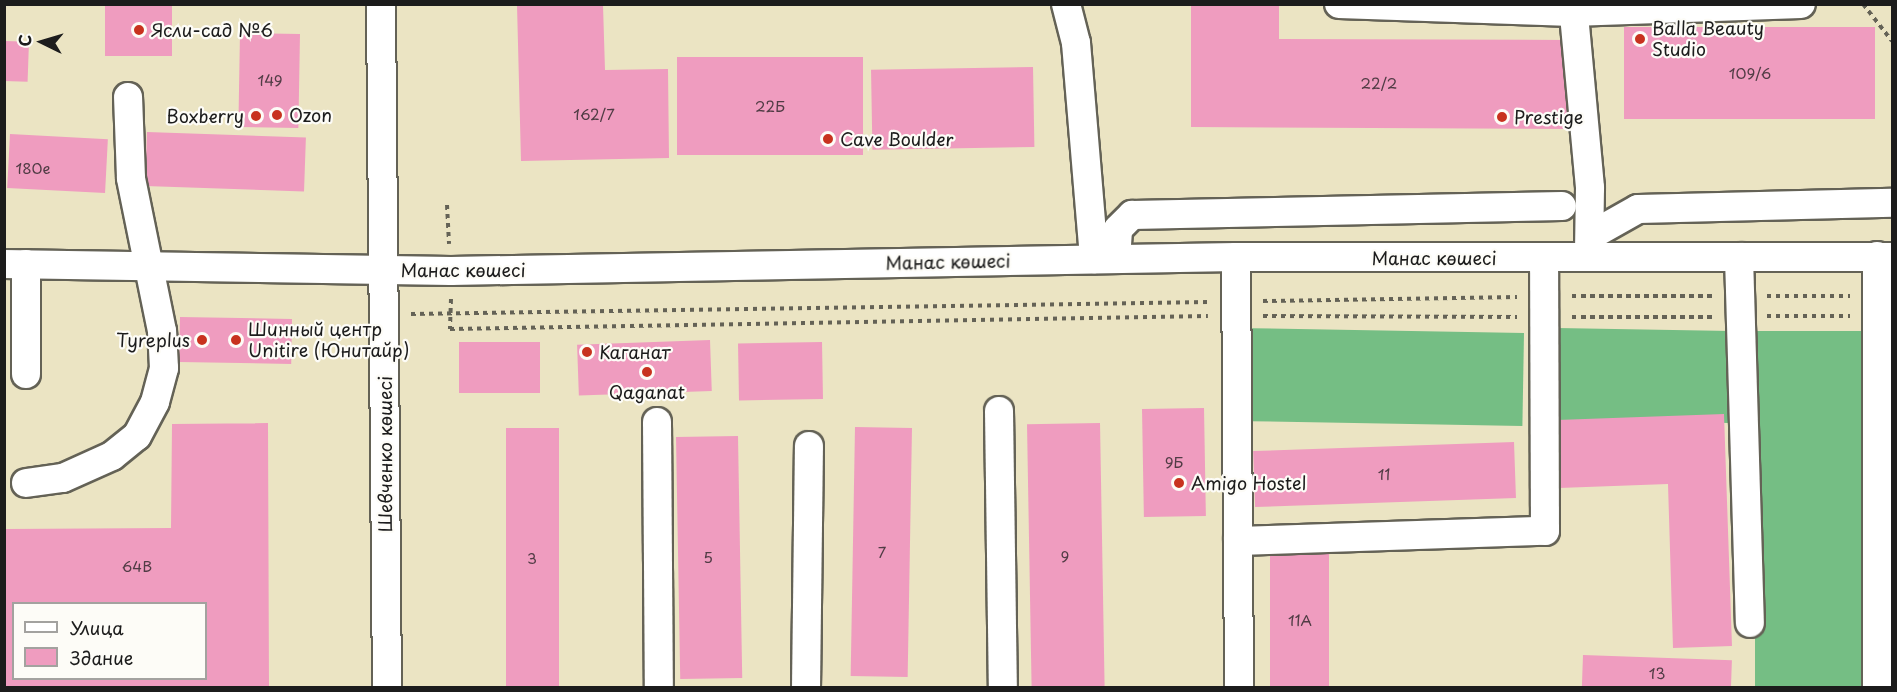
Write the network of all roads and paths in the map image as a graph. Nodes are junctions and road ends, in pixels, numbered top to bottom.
1 (381, 4) edge
2 (1066, 4) edge
3 (1339, 4) edge
4 (1801, 4) edge
5 (1863, 4) edge
6 (1573, 8) edge
7 (1893, 41) edge
8 (128, 97) dead end
9 (1574, 151) dead end
10 (1590, 188) junction
11 (1893, 203) edge
12 (1562, 206) dead end
13 (1589, 246) junction
14 (1236, 257) junction
15 (1739, 257) junction
16 (1885, 257) edge
17 (1544, 258) junction
18 (1105, 259) junction
19 (15, 264) edge
20 (149, 265) junction
21 (384, 270) junction
22 (1878, 306) junction
23 (1543, 307) junction
24 (1742, 307) junction
25 (1236, 308) junction
26 (385, 313) junction
27 (451, 315) junction
28 (26, 374) dead end
29 (999, 411) dead end
30 (657, 422) dead end
31 (808, 446) dead end
32 (26, 483) dead end
33 (1238, 542) junction
34 (1750, 623) dead end
35 (387, 687) edge
36 (660, 687) edge
37 (806, 687) edge
38 (1003, 687) edge
39 (1239, 687) edge
40 (1877, 687) edge

1 - 21 street, Шевченко көшесі
2 - 18 street
3 - 6 street
4 - 6 street
5 - 7 path
6 - 10 street
8 - 20 street
9 - 10 street
10 - 13 street
11 - 13 street
12 - 18 street
13 - 15 street, Манас көшесі
13 - 17 street, Манас көшесі
14 - 17 street, Манас көшесі
14 - 18 street, Манас көшесі
14 - 25 street
15 - 16 street, Манас көшесі
15 - 24 street
16 - 22 street
17 - 23 street
18 - 21 street, Манас көшесі
19 - 20 street, Манас көшесі
19 - 28 street
20 - 21 street, Манас көшесі
20 - 32 street
21 - 26 street, Шевченко көшесі
22 - 24 path
22 - 24 path
22 - 40 street
23 - 24 path
23 - 24 path
23 - 25 path
23 - 25 path
23 - 33 street
24 - 34 street
25 - 27 path
25 - 27 path
25 - 33 street
26 - 27 path
26 - 35 street, Шевченко көшесі
29 - 38 street
30 - 36 street
31 - 37 street
33 - 39 street

